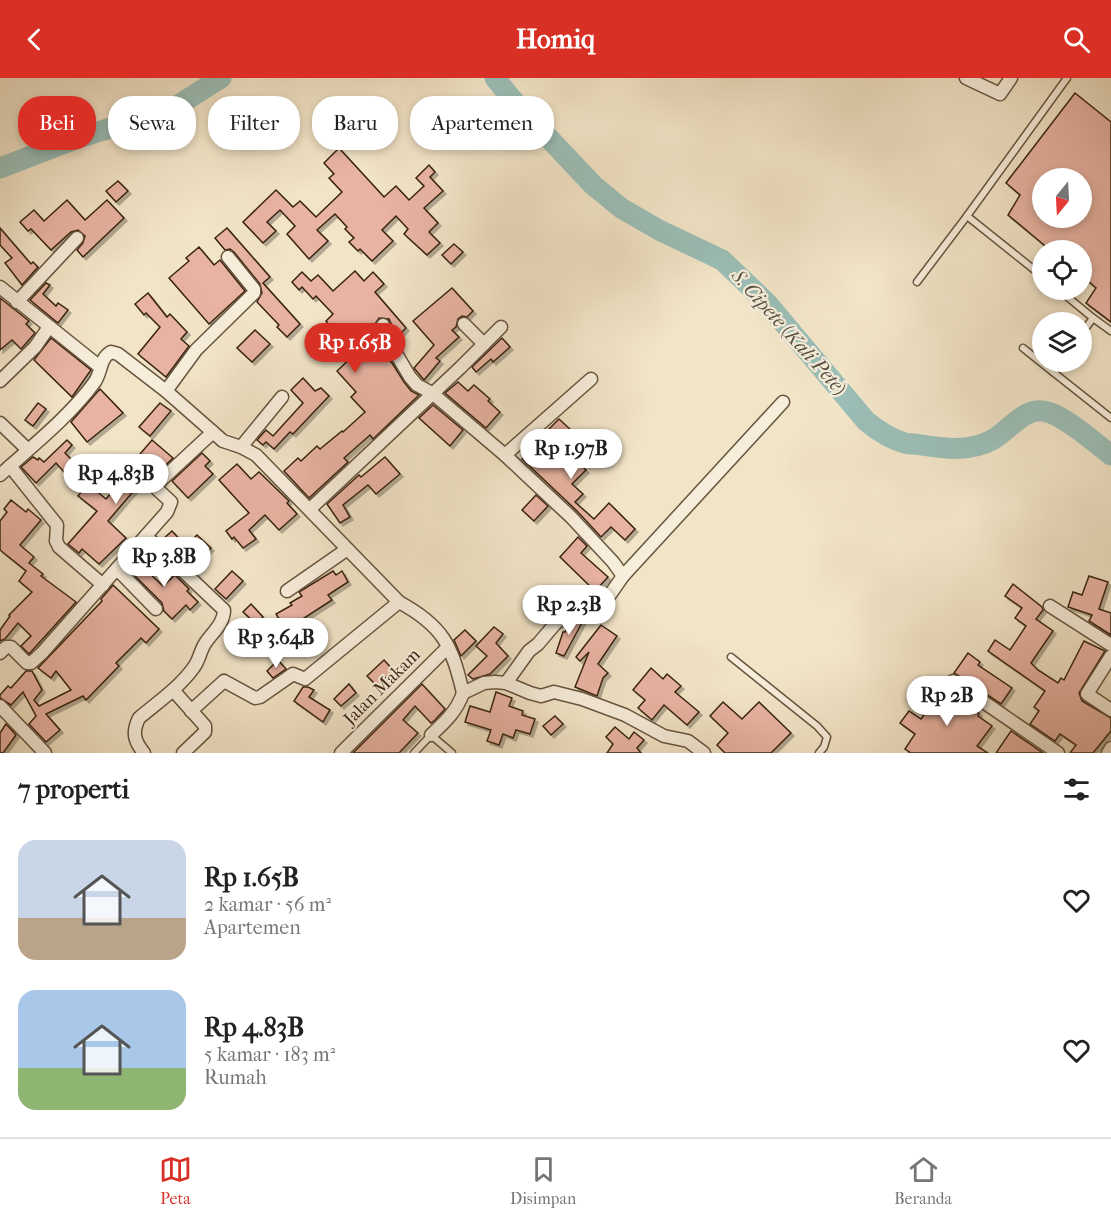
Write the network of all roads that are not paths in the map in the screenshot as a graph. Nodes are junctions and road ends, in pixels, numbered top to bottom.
1 (966, 78) edge
2 (1011, 78) edge
3 (1066, 78) edge
4 (967, 216) junction
5 (77, 238) dead end
6 (228, 257) dead end
7 (1032, 268) edge
8 (917, 282) dead end
9 (0, 287) edge
10 (1071, 300) edge
11 (17, 302) junction
12 (1093, 318) joint
13 (464, 324) dead end
14 (383, 325) dead end
15 (50, 327) junction
16 (501, 327) dead end
17 (1111, 331) edge
18 (484, 344) junction
19 (1023, 348) dead end
20 (1032, 355) edge
21 (100, 367) junction
22 (1053, 372) edge
23 (591, 379) dead end
24 (0, 381) edge
25 (166, 391) junction
26 (432, 393) junction
27 (282, 397) dead end
28 (783, 402) dead end
29 (1111, 418) edge
30 (0, 423) edge
31 (213, 432) junction
32 (241, 447) junction
33 (28, 450) junction
34 (505, 455) junction
35 (10, 466) junction
36 (0, 475) edge
37 (310, 509) junction
38 (146, 536) junction
39 (346, 550) junction
40 (117, 569) junction
41 (623, 576) junction
42 (103, 585) junction
43 (287, 591) dead end
44 (399, 602) junction
45 (1050, 606) dead end
46 (156, 609) dead end
47 (1111, 645) edge
48 (448, 647) junction
49 (0, 653) edge
50 (1111, 656) edge
51 (730, 657) dead end
52 (953, 681) dead end
53 (506, 683) junction
54 (173, 690) junction
55 (463, 693) junction
56 (0, 706) edge
57 (1111, 710) edge
58 (190, 711) junction
59 (431, 735) junction
60 (1111, 748) edge
61 (45, 753) edge
62 (144, 753) edge
63 (183, 753) edge
64 (341, 753) edge
65 (414, 753) edge
66 (452, 753) edge
67 (704, 753) edge
68 (819, 753) edge
69 (1058, 753) edge
70 (1108, 753) edge

1 - 2 street
3 - 4 lane
4 - 7 lane
4 - 8 lane
5 - 11 street
6 - 25 street
9 - 11 street
10 - 12 lane
11 - 15 street
12 - 17 lane
13 - 18 street
14 - 26 street
15 - 21 street
15 - 24 street
16 - 18 street
18 - 26 street
19 - 20 lane
21 - 25 street
21 - 33 street
22 - 29 lane
23 - 34 street
25 - 31 street
26 - 34 street
26 - 37 street
27 - 32 street
28 - 41 street
30 - 33 street
31 - 32 street
31 - 38 street
32 - 37 street
33 - 35 street
34 - 41 street
35 - 36 street
35 - 42 street
37 - 39 street
38 - 40 street
38 - 54 street
39 - 43 street
39 - 44 street
40 - 42 street
40 - 46 street
41 - 53 street
42 - 49 street
44 - 48 street
44 - 58 street
45 - 47 street
48 - 55 street
48 - 64 street, Jalan Makam
50 - 57 street
51 - 68 lane
52 - 69 street
53 - 55 street
53 - 67 street
54 - 58 street
54 - 62 street
55 - 59 street
56 - 61 street
58 - 63 street
59 - 65 lane
59 - 66 lane
60 - 70 street

